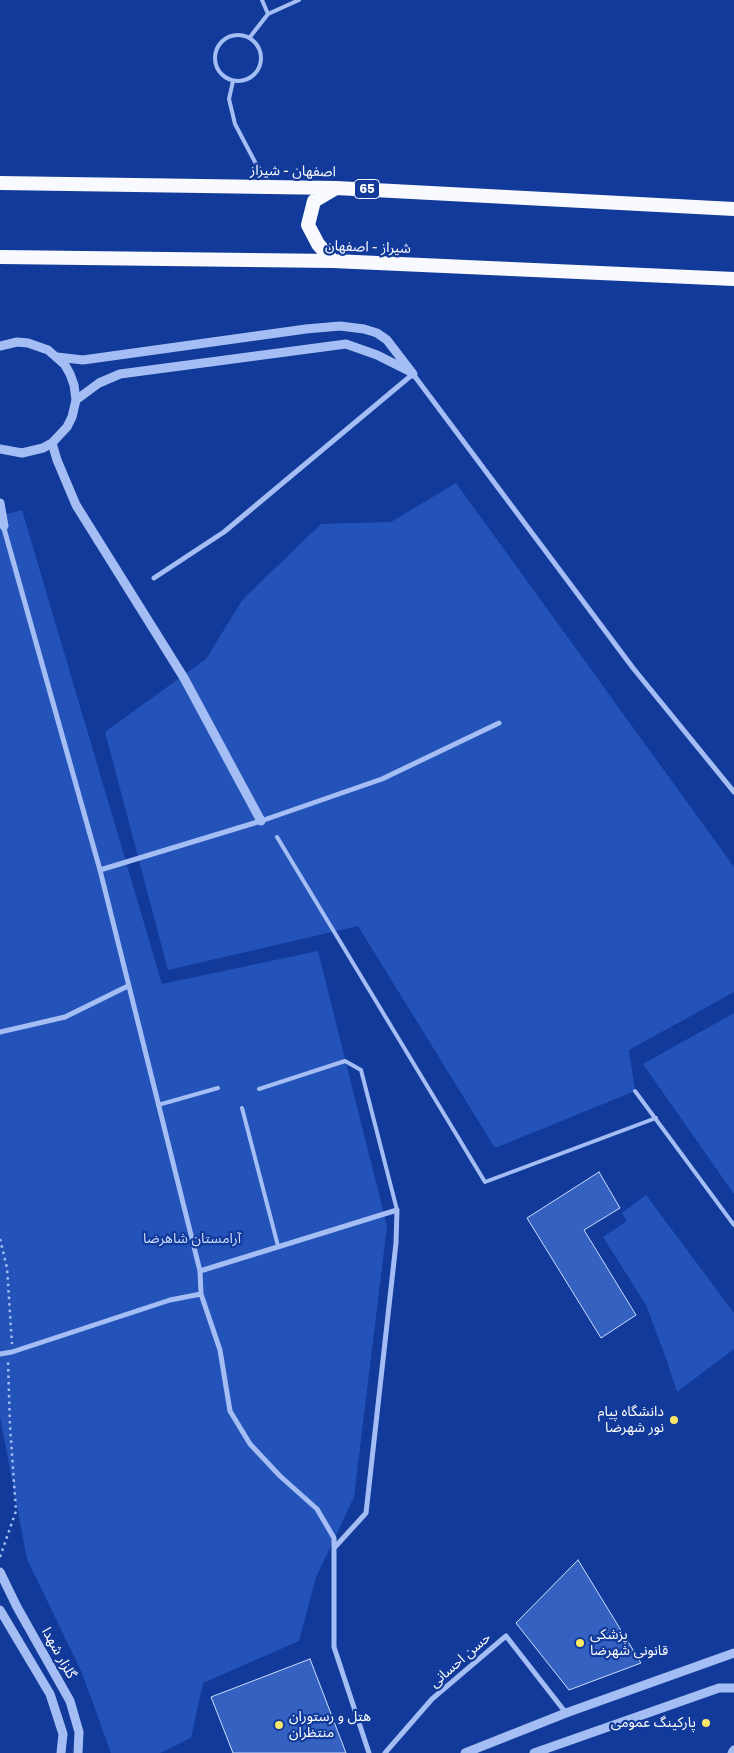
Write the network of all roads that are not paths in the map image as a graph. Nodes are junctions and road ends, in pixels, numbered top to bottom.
1 (262, 0) edge
2 (298, 0) edge
3 (268, 14) junction
4 (250, 38) junction
5 (233, 81) junction
6 (0, 184) edge
7 (272, 187) junction
8 (336, 188) junction
9 (734, 209) edge
10 (0, 257) edge
11 (333, 262) junction
12 (734, 279) edge
13 (0, 346) edge
14 (57, 357) junction
15 (413, 374) junction
16 (76, 400) junction
17 (52, 442) junction
18 (0, 448) edge
19 (0, 503) edge
20 (2, 525) edge
21 (154, 578) dead end
22 (499, 723) dead end
23 (734, 792) edge
24 (261, 821) junction
25 (277, 837) dead end
26 (100, 870) junction
27 (128, 986) junction
28 (0, 1032) edge
29 (218, 1088) dead end
30 (260, 1089) dead end
31 (635, 1091) dead end
32 (158, 1105) junction
33 (242, 1108) dead end
34 (656, 1118) junction
35 (397, 1210) junction
36 (734, 1225) edge
37 (278, 1246) junction
38 (200, 1271) junction
39 (201, 1294) junction
40 (0, 1354) edge
41 (335, 1547) junction
42 (0, 1572) edge
43 (0, 1610) edge
44 (734, 1654) edge
45 (734, 1688) edge
46 (566, 1713) junction
47 (61, 1753) edge
48 (78, 1753) edge
49 (369, 1753) edge
50 (386, 1753) edge
51 (466, 1753) edge
52 (534, 1753) edge

1 - 3 lane
2 - 3 lane
3 - 4 lane
4 - 5 lane
4 - 5 lane
5 - 7 lane
6 - 7 highway, اصفهان - شیراز / 65
7 - 8 highway, اصفهان - شیراز / 65
8 - 9 highway, اصفهان - شیراز / 65
8 - 11 highway, 65
10 - 11 highway, شیراز - اصفهان
11 - 12 highway, شیراز - اصفهان
13 - 14 street
14 - 15 street
14 - 16 street
15 - 16 street
15 - 21 street
15 - 23 street
16 - 17 street
17 - 18 street
17 - 24 street
19 - 20 street
20 - 26 street
22 - 24 street
24 - 26 street
25 - 34 lane
26 - 27 street
27 - 28 street
27 - 32 street
29 - 32 lane
30 - 35 lane
31 - 34 lane
32 - 38 street
33 - 37 lane
34 - 36 lane
35 - 37 street
35 - 41 street
37 - 38 street
38 - 39 street
39 - 40 street
39 - 41 street
41 - 49 street
42 - 48 street, گلزار شهدا
43 - 47 street, گلزار شهدا
44 - 46 street
45 - 52 street
46 - 50 street, حسن احسانی
46 - 51 street

